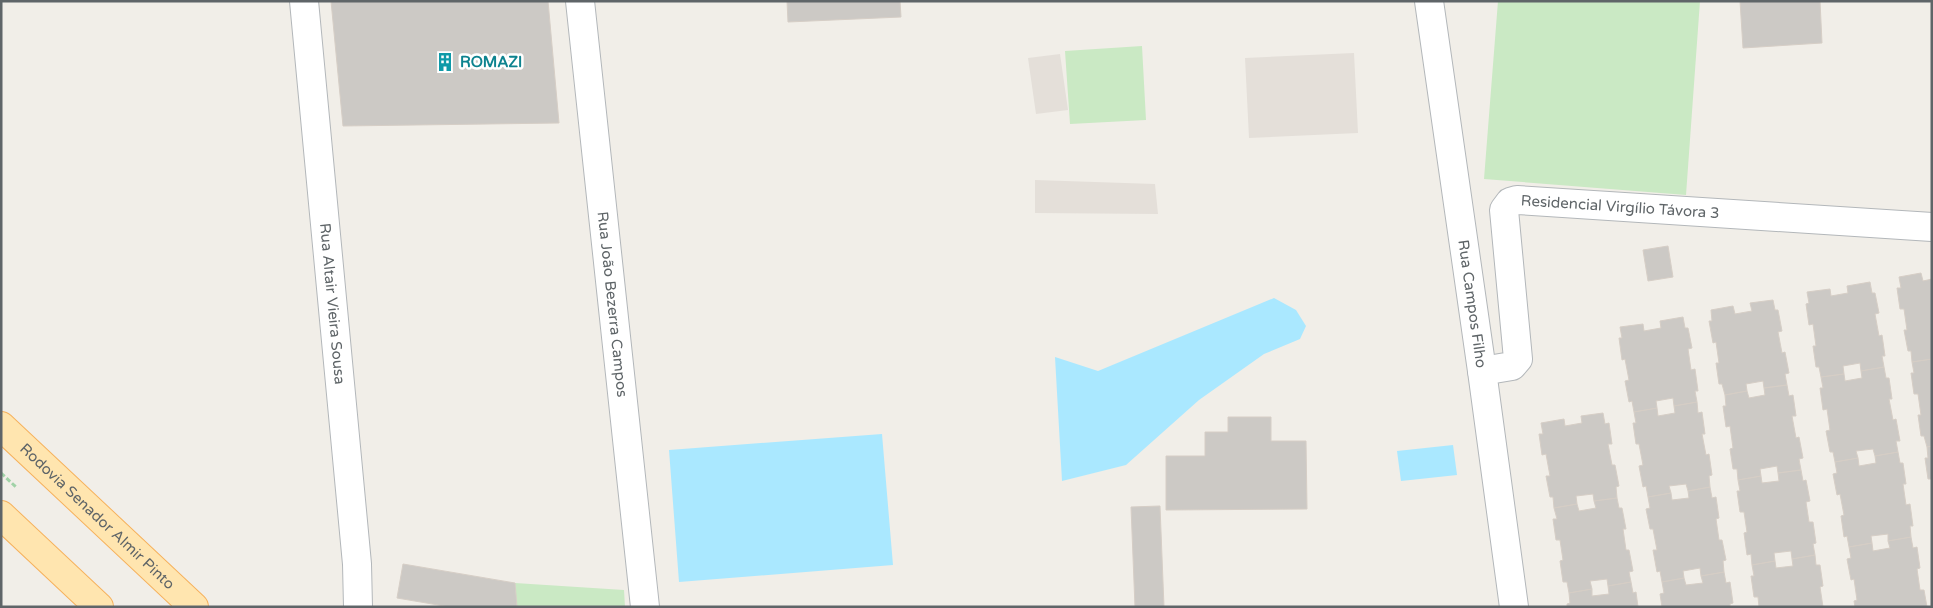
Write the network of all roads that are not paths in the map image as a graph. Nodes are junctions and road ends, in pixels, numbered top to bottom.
1 (304, 1) edge
2 (580, 1) edge
3 (1429, 1) edge
4 (1932, 227) edge
5 (1482, 371) junction
6 (1, 426) edge
7 (1, 515) edge
8 (99, 607) edge
9 (194, 607) edge
10 (358, 607) edge
11 (645, 607) edge
12 (1514, 607) edge

1 - 10 street, Rua Altair Vieira Sousa
2 - 11 street, Rua João Bezerra Campos
3 - 5 street, Rua Campos Filho
4 - 5 street, Residencial Virgílio Távora 3
5 - 12 street, Rua Campos Filho
6 - 9 main road, Rodovia Senador Almir Pinto
7 - 8 main road

